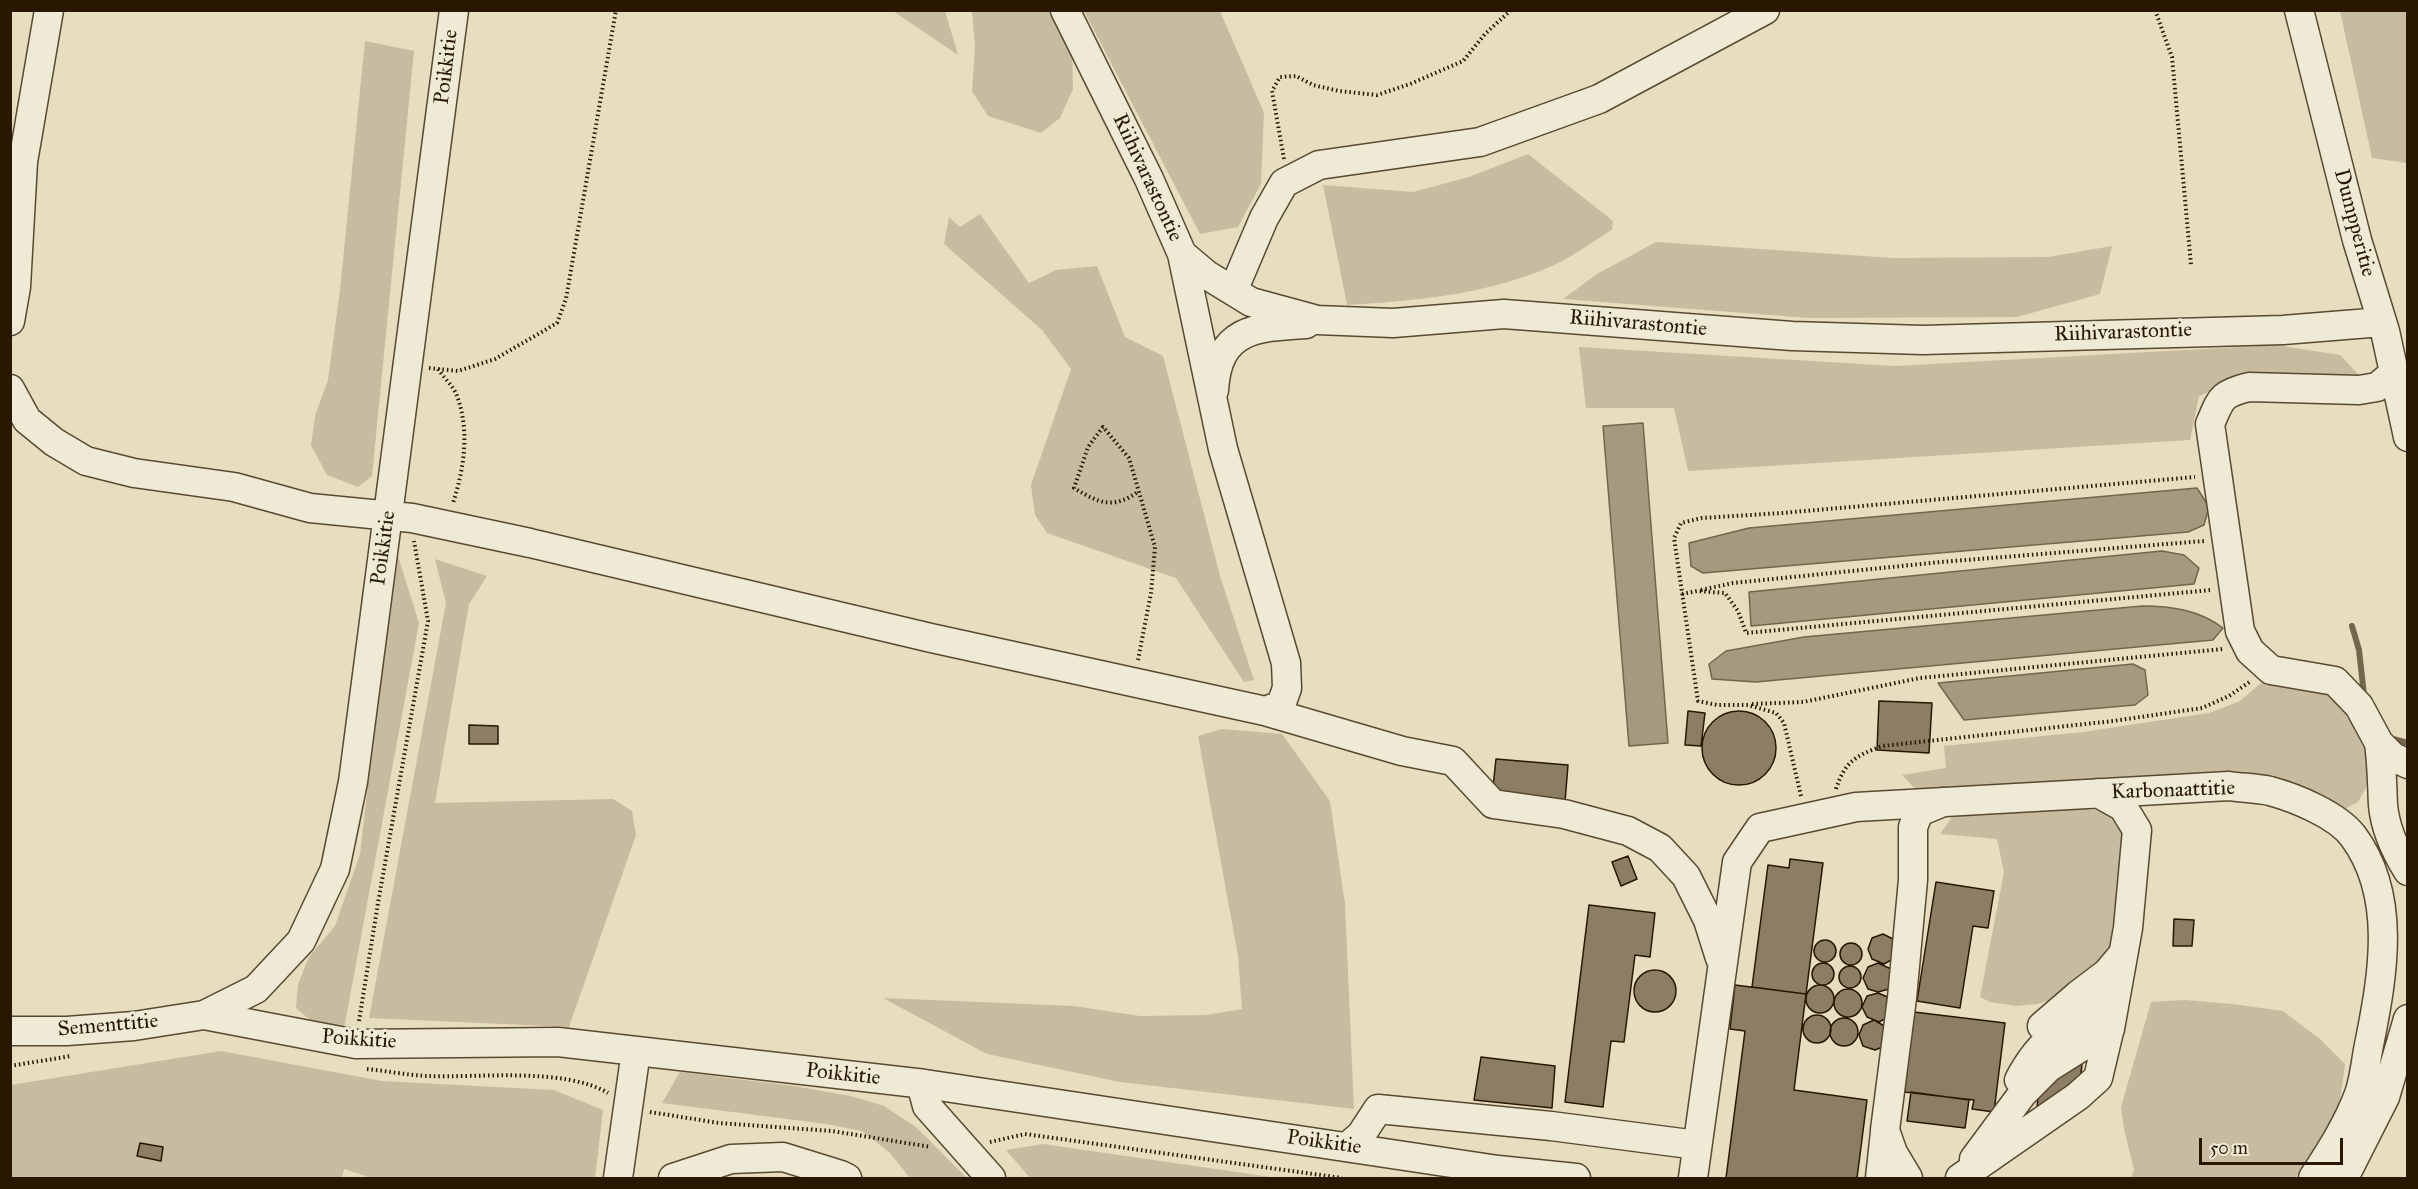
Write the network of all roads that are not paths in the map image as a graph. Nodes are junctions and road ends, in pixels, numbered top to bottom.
1 (49, 10) edge
2 (454, 10) edge
3 (1065, 10) edge
4 (1765, 10) edge
5 (2299, 10) edge
6 (1182, 254) junction
7 (1233, 291) junction
8 (10, 321) edge
9 (1347, 321) junction
10 (2382, 322) junction
11 (2394, 373) junction
12 (10, 389) edge
13 (1213, 402) junction
14 (2408, 437) edge
15 (389, 514) junction
16 (1265, 711) junction
17 (2379, 743) junction
18 (2408, 764) edge
19 (2098, 793) junction
20 (1942, 802) junction
21 (2408, 871) edge
22 (2123, 954) junction
23 (1723, 966) junction
24 (2117, 988) junction
25 (204, 1014) junction
26 (2408, 1019) edge
27 (2110, 1029) junction
28 (10, 1031) edge
29 (636, 1051) junction
30 (925, 1084) junction
31 (2014, 1087) junction
32 (2002, 1121) junction
33 (1886, 1130) junction
34 (1697, 1145) junction
35 (1348, 1146) junction
36 (618, 1179) edge
37 (673, 1179) edge
38 (847, 1179) edge
39 (991, 1179) edge
40 (1576, 1179) edge
41 (1693, 1179) edge
42 (1880, 1179) edge
43 (1908, 1179) edge
44 (1958, 1179) edge
45 (2313, 1179) edge
46 (2344, 1179) edge

1 - 8 street
2 - 15 street, Poikkitie
3 - 6 street, Riihivarastontie
4 - 7 street
5 - 10 street, Dumpperitie
6 - 7 street, Riihivarastontie
6 - 13 street
7 - 9 street, Riihivarastontie
9 - 10 street, Riihivarastontie
9 - 13 street
10 - 11 street, Dumpperitie
11 - 14 street, Dumpperitie
11 - 17 street
12 - 15 street
13 - 16 street
15 - 16 street
15 - 25 street, Poikkitie
16 - 23 street
17 - 18 street
17 - 21 street
19 - 20 street, Karbonaattitie
19 - 22 street
19 - 45 street, Karbonaattitie
20 - 23 street, Karbonaattitie
20 - 33 street
22 - 24 street
22 - 31 street
23 - 34 street, Karbonaattitie
24 - 27 street
24 - 31 street
25 - 28 street, Sementtitie
25 - 29 street, Poikkitie
26 - 46 street
27 - 32 street
27 - 44 street
29 - 30 street, Poikkitie
29 - 36 street
30 - 35 street, Poikkitie
30 - 39 street
31 - 32 street
32 - 44 street
33 - 42 street
33 - 43 street
34 - 35 street
34 - 41 street, Karbonaattitie
35 - 40 street, Poikkitie
37 - 38 street

